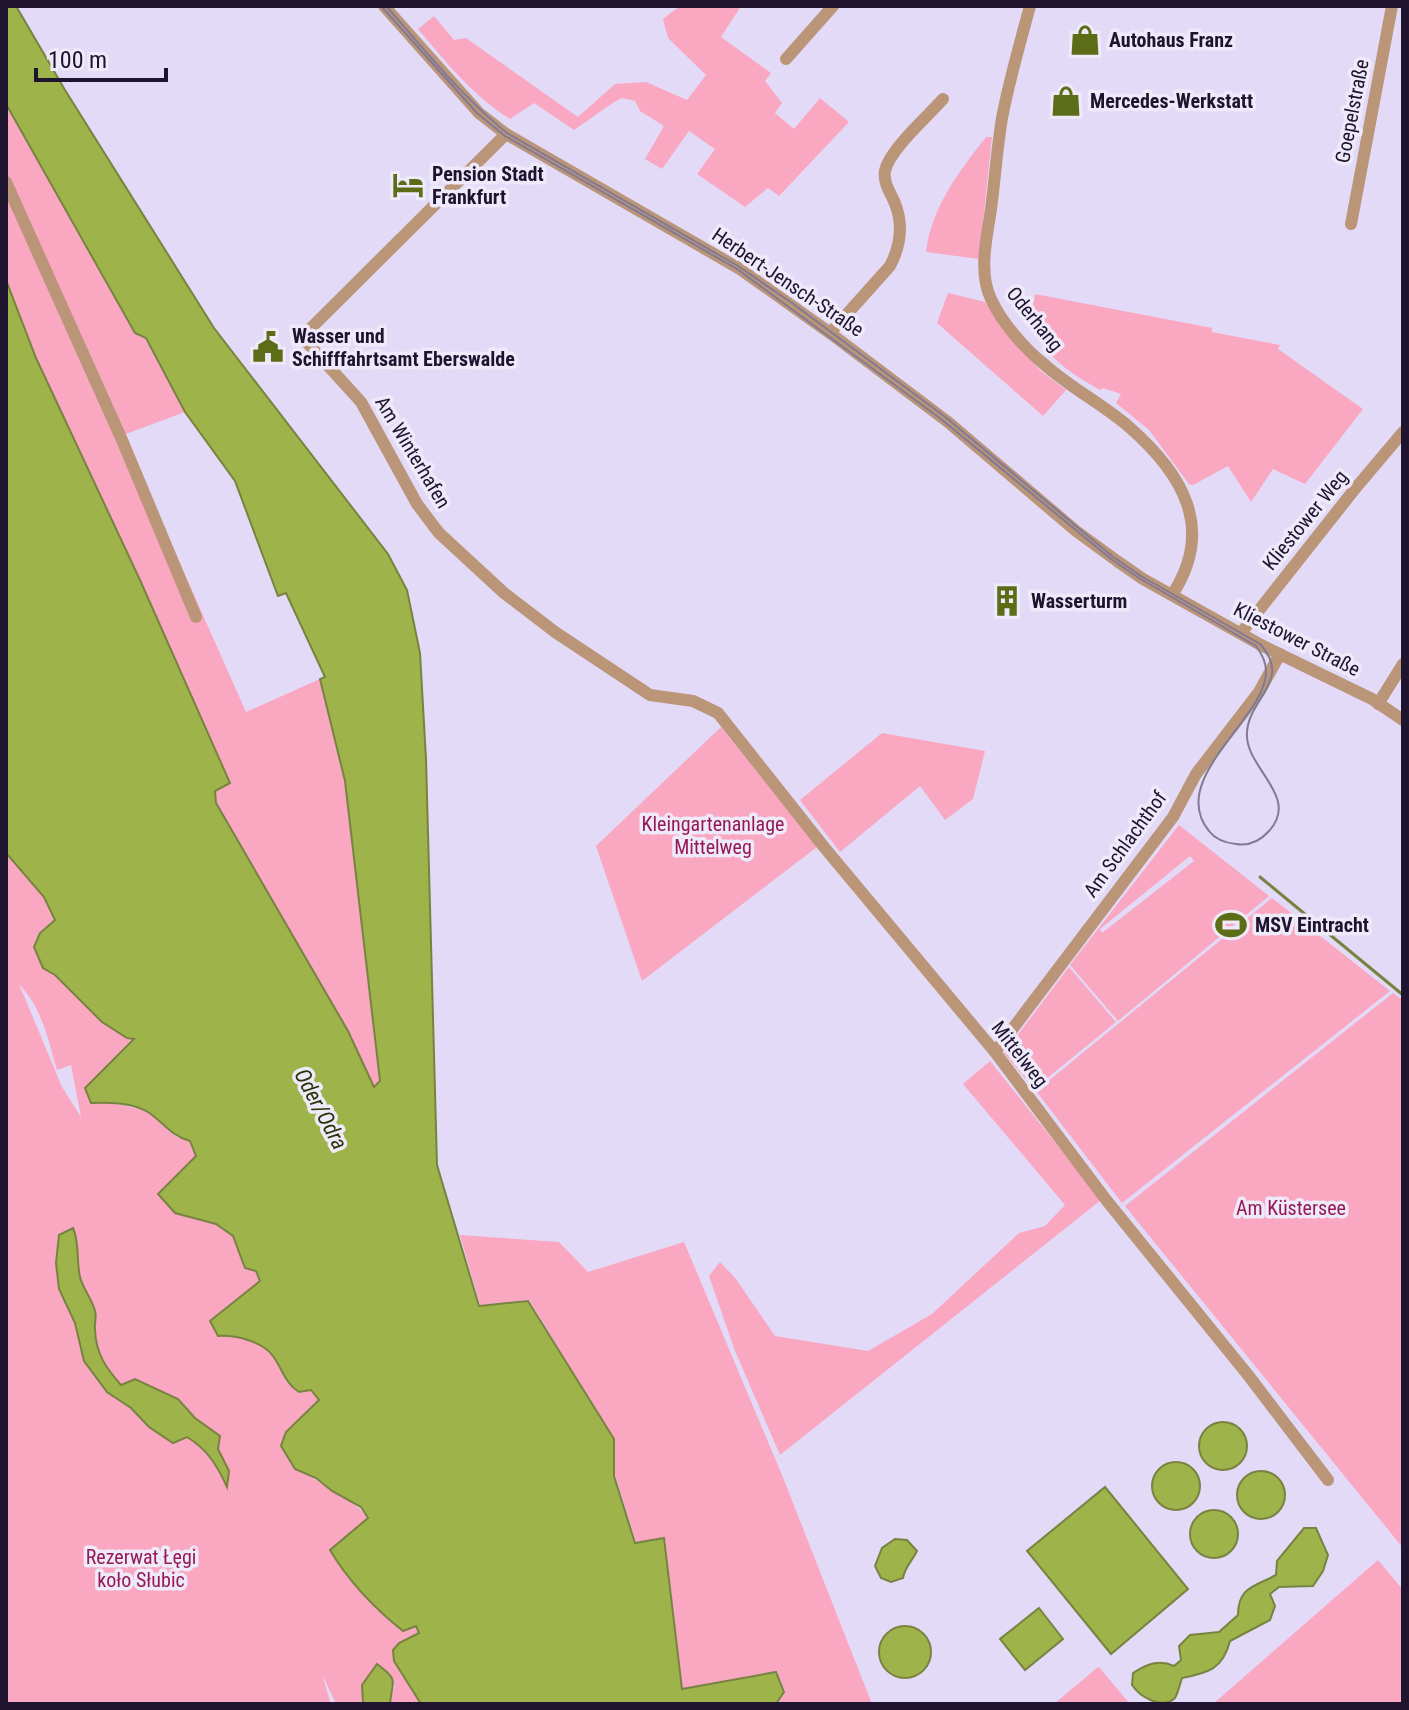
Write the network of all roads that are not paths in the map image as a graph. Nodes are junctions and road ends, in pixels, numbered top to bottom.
1 (384, 6) edge
2 (833, 6) edge
3 (1030, 6) edge
4 (1392, 6) edge
5 (786, 59) dead end
6 (943, 99) dead end
7 (506, 134) junction
8 (6, 182) edge
9 (1351, 224) dead end
10 (830, 333) junction
11 (1403, 432) edge
12 (1172, 595) junction
13 (196, 617) dead end
14 (1241, 633) junction
15 (1280, 654) junction
16 (1403, 664) edge
17 (650, 695) joint
18 (1378, 704) junction
19 (1403, 720) edge
20 (995, 1052) junction
21 (1328, 1480) dead end

1 - 7 street, Herbert-Jensch-Straße
2 - 5 street
3 - 12 street, Oderhang
4 - 9 street, Goepelstraße
6 - 10 street
7 - 10 street, Herbert-Jensch-Straße
7 - 17 street, Am Winterhafen
8 - 13 street
10 - 12 street, Herbert-Jensch-Straße
11 - 14 street, Kliestower Weg
12 - 14 street, Kliestower Straße
14 - 15 street, Kliestower Straße
15 - 18 street, Kliestower Straße
15 - 20 street, Am Schlachthof
16 - 18 street
17 - 20 street, Mittelweg
18 - 19 street, Kliestower Straße
20 - 21 street, Mittelweg

